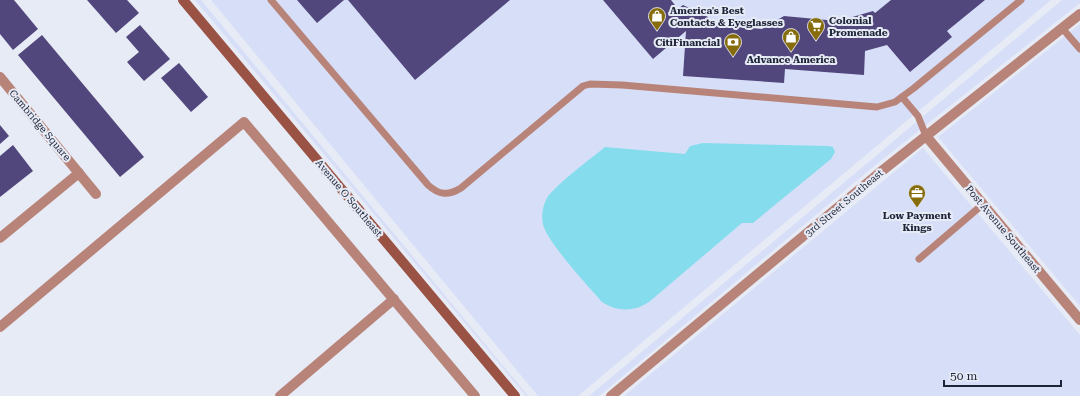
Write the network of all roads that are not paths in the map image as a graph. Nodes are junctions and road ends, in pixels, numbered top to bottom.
1 (183, 0) edge
2 (271, 0) edge
3 (1021, 0) edge
4 (1080, 14) edge
5 (1062, 28) junction
6 (1080, 49) edge
7 (0, 77) edge
8 (902, 97) junction
9 (926, 136) junction
10 (79, 173) junction
11 (96, 194) dead end
12 (982, 205) junction
13 (0, 238) edge
14 (919, 259) dead end
15 (394, 299) junction
16 (1080, 320) edge
17 (0, 327) edge
18 (280, 396) edge
19 (475, 396) edge
20 (515, 396) edge
21 (611, 396) edge

1 - 20 street, Avenue O Southeast
2 - 8 lane
3 - 8 lane
4 - 5 street, 3rd Street Southeast
5 - 6 lane
5 - 9 street, 3rd Street Southeast
7 - 10 street, Cambridge Square
8 - 9 lane
9 - 12 street, Post Avenue Southeast
9 - 21 street, 3rd Street Southeast
10 - 11 street, Cambridge Square
10 - 13 street
12 - 14 lane
12 - 16 street, Post Avenue Southeast
15 - 17 street
15 - 18 street
15 - 19 street

